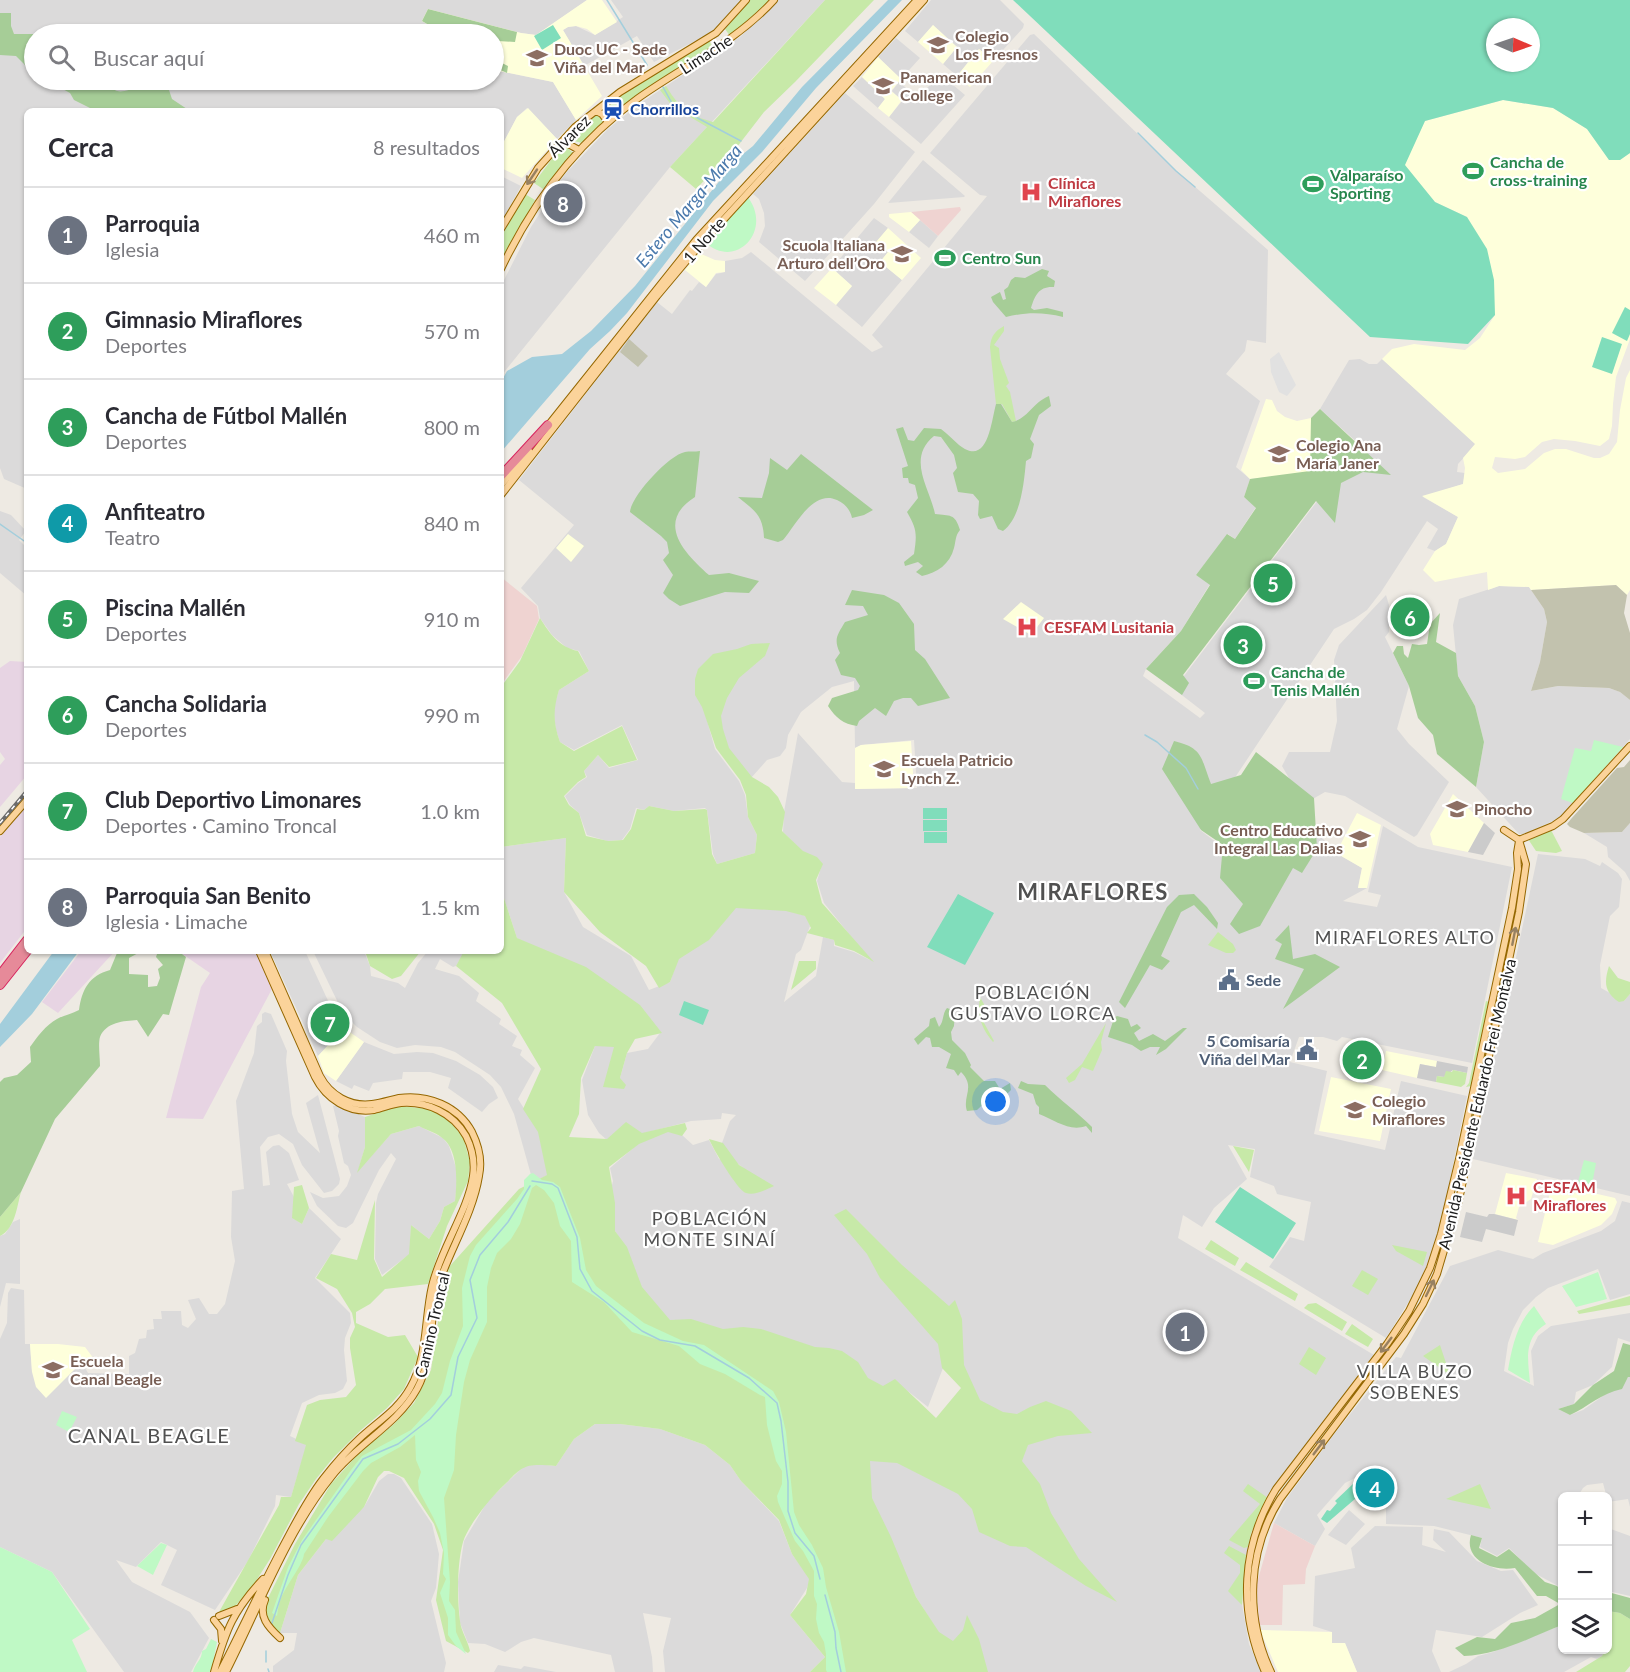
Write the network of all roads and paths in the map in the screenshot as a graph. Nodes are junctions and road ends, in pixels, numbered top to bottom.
1 (746, 0) edge
2 (774, 0) edge
3 (917, 0) edge
4 (924, 0) edge
5 (596, 111) junction
6 (608, 122) junction
7 (568, 135) junction
8 (579, 150) junction
9 (746, 191) junction
10 (720, 218) junction
11 (504, 223) edge
12 (712, 224) junction
13 (701, 244) junction
14 (504, 263) edge
15 (548, 425) junction
16 (504, 473) edge
17 (504, 481) edge
18 (504, 491) edge
19 (1630, 746) edge
20 (24, 803) edge
21 (1504, 830) dead end
22 (0, 831) edge
23 (1519, 840) junction
24 (24, 944) edge
25 (25, 954) edge
26 (261, 954) edge
27 (266, 954) edge
28 (0, 975) edge
29 (275, 982) junction
30 (0, 985) edge
31 (282, 1559) junction
32 (270, 1570) junction
33 (237, 1609) junction
34 (246, 1624) junction
35 (280, 1638) dead end
36 (238, 1642) junction
37 (221, 1646) junction
38 (214, 1672) edge
39 (220, 1672) edge
40 (226, 1672) edge
41 (1265, 1672) edge
42 (1271, 1672) edge

1 - 5 main road, Álvarez
2 - 6 main road, Limache
3 - 9 main road, 1 Norte
4 - 9 main road, 1 Norte
5 - 6 main road
5 - 7 main road, Álvarez
6 - 8 main road, Limache
7 - 8 main road
7 -> 11 main road, Álvarez
8 - 14 main road, Limache
9 - 10 main road, 1 Norte
10 - 12 main road, 1 Norte
10 - 13 main road, 1 Norte
12 - 13 main road
12 - 15 main road, 1 Norte
13 - 18 main road, 1 Norte
15 - 16 highway
15 - 17 main road, 1 Norte
19 - 23 main road
20 - 22 main road
21 - 23 main road
23 -> 41 main road, Avenida Presidente Eduardo Frei Montalva
42 -> 23 main road, Avenida Presidente Eduardo Frei Montalva
24 - 28 highway
25 - 30 highway
26 - 29 main road
27 - 29 main road
29 - 31 main road, Camino Troncal
29 - 32 main road, Camino Troncal
31 - 34 main road, Camino Troncal
31 - 35 main road
32 - 33 main road
32 - 34 main road, Camino Troncal
33 - 37 main road
33 - 37 main road
34 - 36 main road, Camino Troncal
36 - 39 main road, Camino Troncal
36 - 40 main road, Camino Troncal
37 - 38 main road

